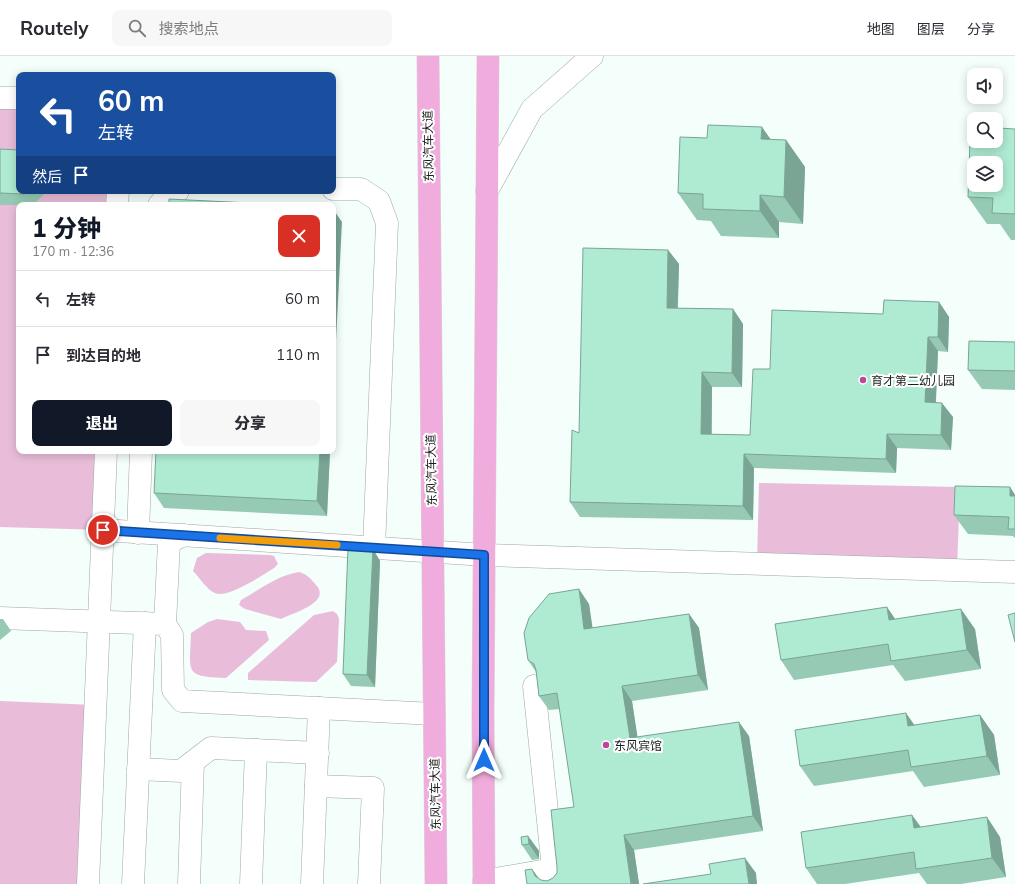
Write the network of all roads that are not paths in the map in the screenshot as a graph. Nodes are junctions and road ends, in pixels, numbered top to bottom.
1 (428, 56) edge
2 (488, 56) edge
3 (592, 56) edge
4 (0, 98) edge
5 (16, 98) edge
6 (336, 189) edge
7 (487, 191) junction
8 (172, 194) edge
9 (162, 202) edge
10 (106, 454) edge
11 (141, 454) edge
12 (103, 530) junction
13 (138, 533) junction
14 (184, 536) junction
15 (374, 548) junction
16 (432, 552) junction
17 (484, 555) junction
18 (1015, 572) edge
19 (0, 618) edge
20 (99, 621) junction
21 (155, 623) junction
22 (534, 686) edge
23 (319, 708) junction
24 (434, 714) junction
25 (256, 750) junction
26 (318, 753) junction
27 (193, 762) junction
28 (138, 769) junction
29 (316, 786) junction
30 (554, 876) edge
31 (484, 883) edge
32 (88, 884) edge
33 (133, 884) edge
34 (189, 884) edge
35 (251, 884) edge
36 (312, 884) edge
37 (369, 884) edge
38 (436, 884) edge

1 - 16 main road, 东风汽车大道
2 - 7 main road
3 - 7 street
4 - 5 street
6 - 15 street
7 - 17 main road
8 - 9 street
10 - 12 street
11 - 13 street
12 - 13 street
12 - 20 street
13 - 14 street
14 - 15 street
14 - 21 street
15 - 16 street
16 - 17 street
16 - 24 main road, 东风汽车大道
17 - 18 street
17 - 31 main road
19 - 20 street
20 - 21 street
20 - 32 street
21 - 23 street
21 - 28 street
22 - 30 street
23 - 24 street
23 - 26 street
24 - 38 main road, 东风汽车大道
25 - 26 street
25 - 27 street
25 - 35 street
26 - 29 street
27 - 28 street
27 - 34 street
28 - 33 street
29 - 36 street
29 - 37 street
30 - 31 street

